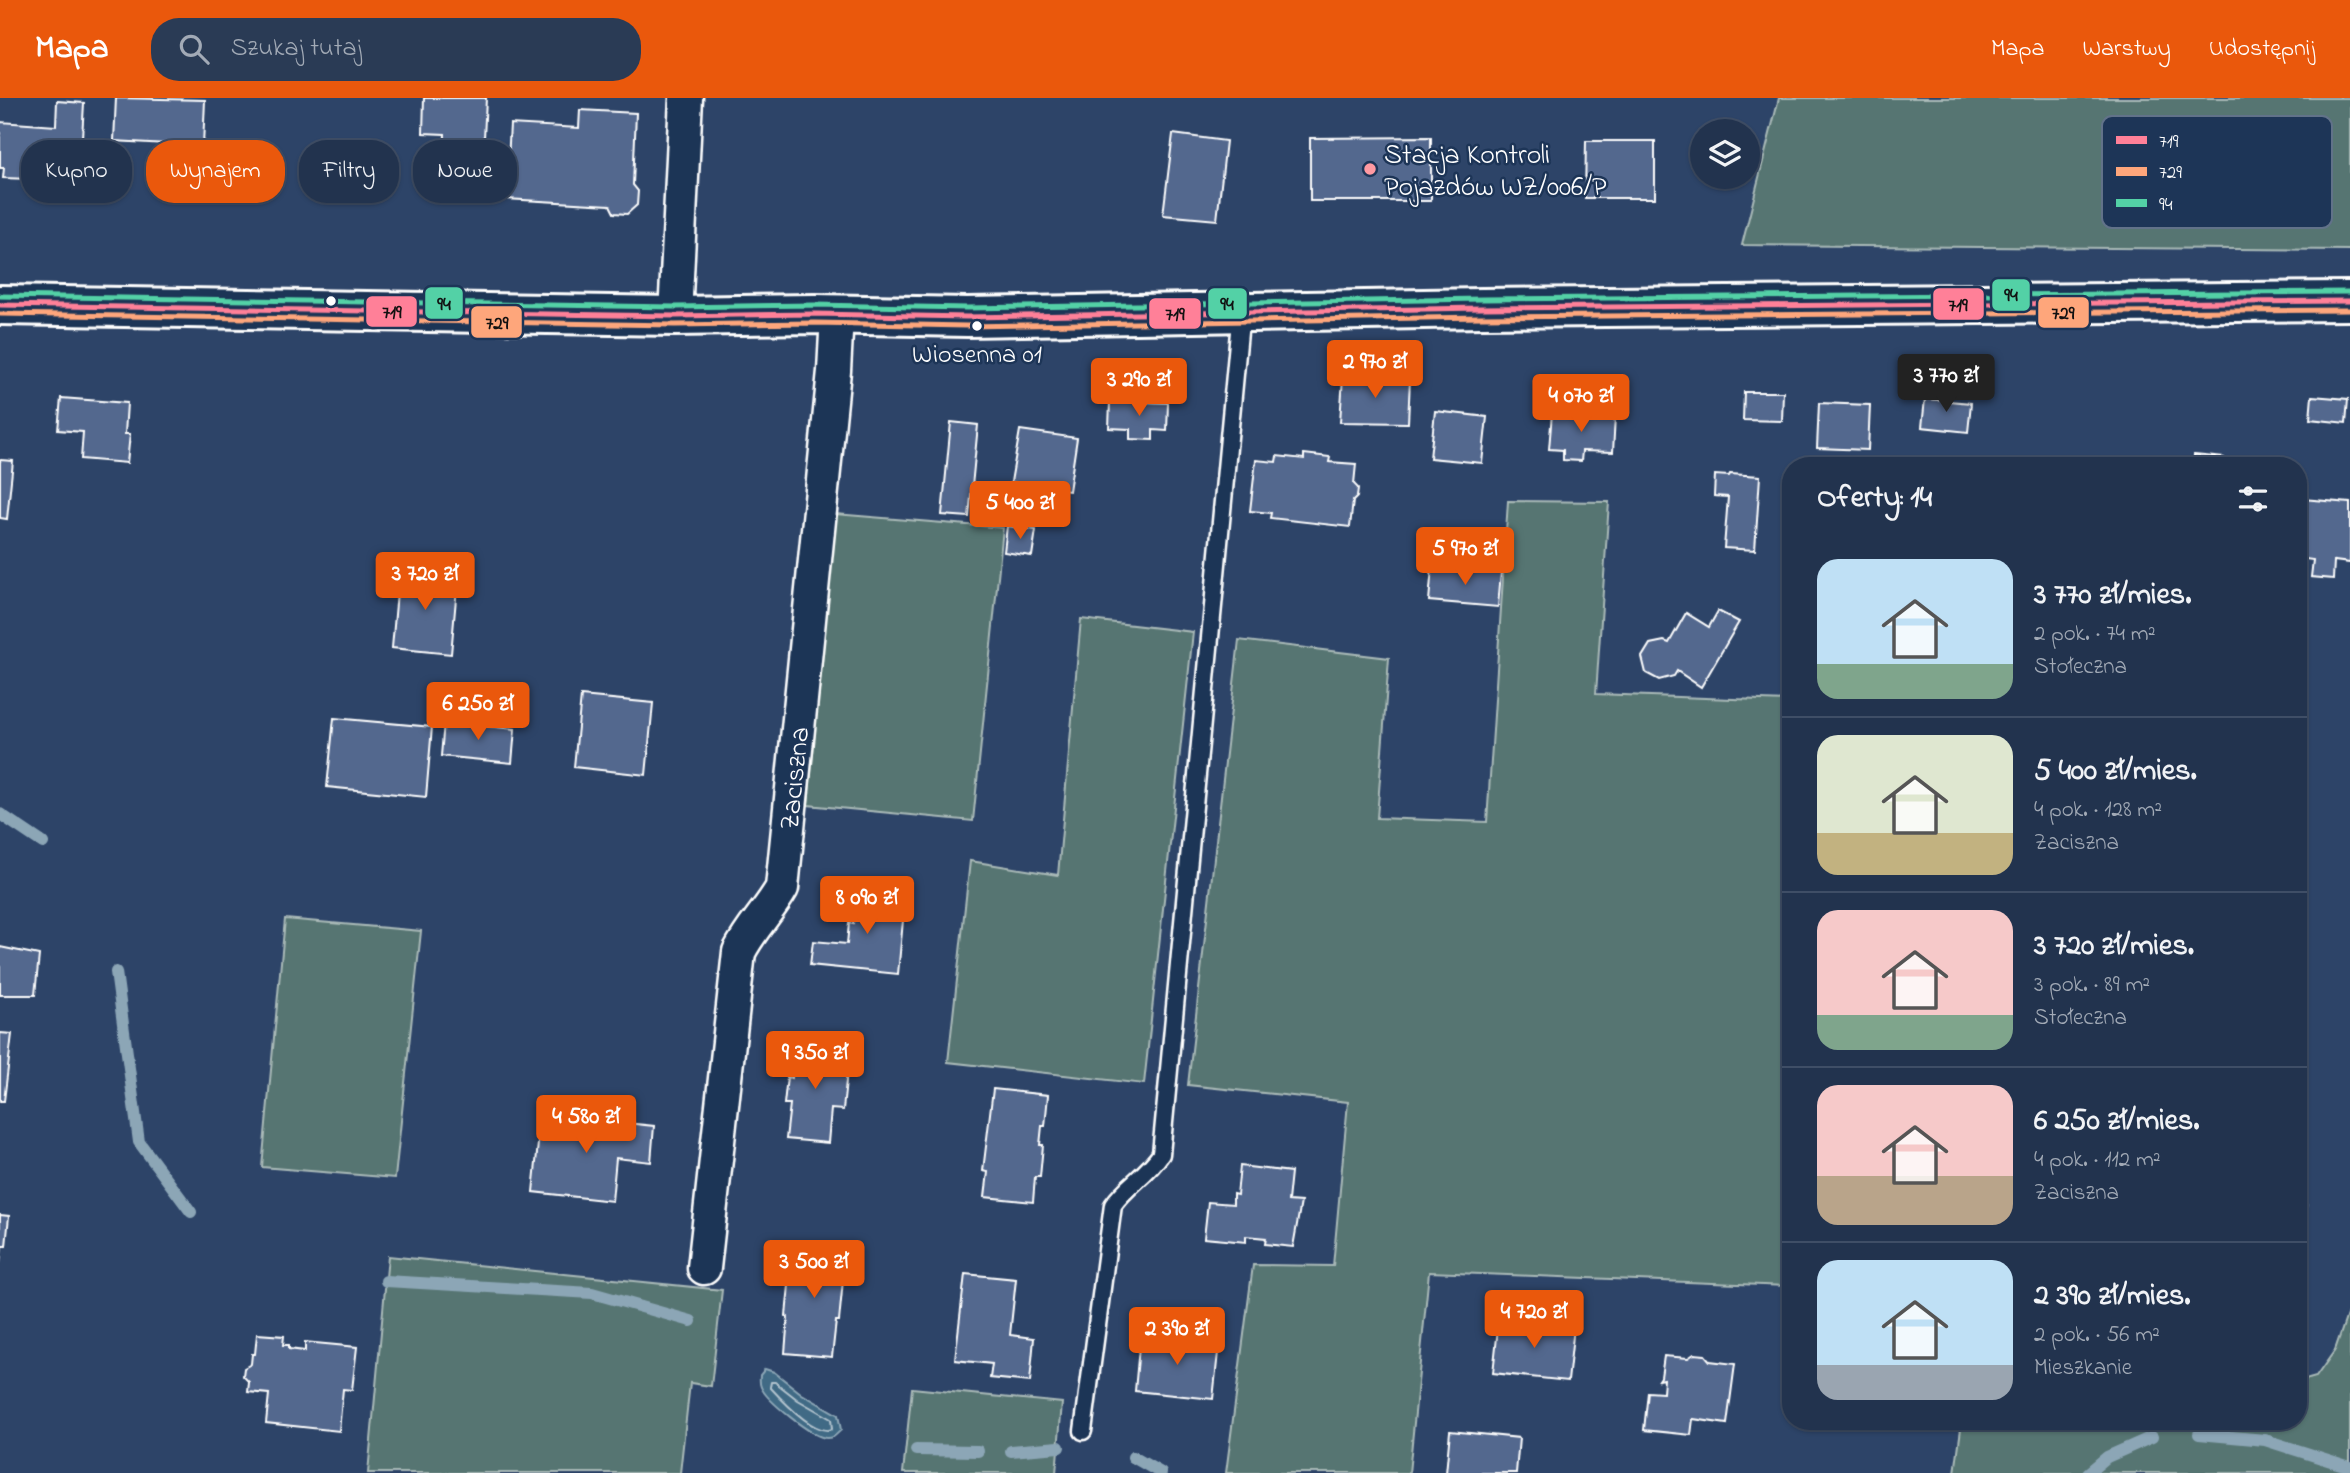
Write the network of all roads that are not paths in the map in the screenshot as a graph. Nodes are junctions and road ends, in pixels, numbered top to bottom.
1 (686, 98) edge
2 (2350, 301) edge
3 (0, 305) edge
4 (1241, 311) junction
5 (837, 315) junction
6 (675, 316) junction
7 (704, 1268) dead end
8 (1083, 1431) dead end

1 - 6 street
2 - 4 main road
3 - 6 main road
4 - 5 main road
4 - 8 lane
5 - 6 main road
5 - 7 street, Zaciszna

